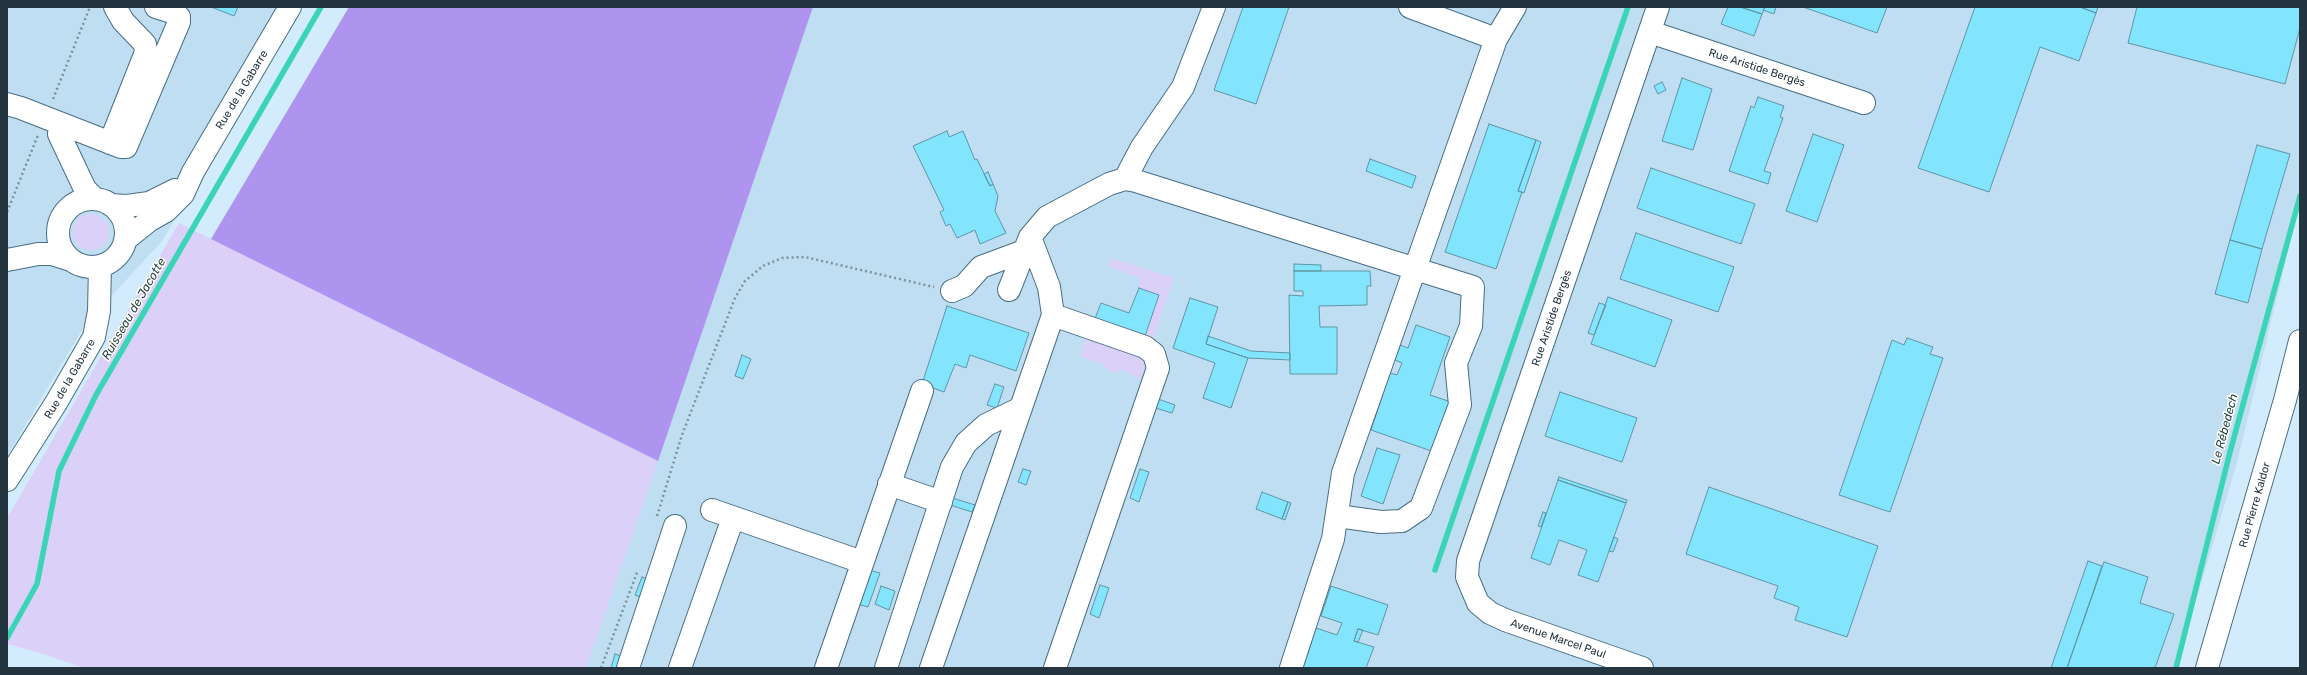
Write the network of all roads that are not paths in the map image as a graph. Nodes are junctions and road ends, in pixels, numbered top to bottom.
1 (115, 7) edge
2 (156, 7) edge
3 (290, 7) edge
4 (1214, 7) edge
5 (1410, 7) edge
6 (1515, 7) edge
7 (1658, 7) edge
8 (1650, 32) junction
9 (1496, 39) junction
10 (1864, 103) dead end
11 (7, 104) edge
12 (63, 125) junction
13 (110, 143) junction
14 (193, 172) junction
15 (1125, 179) junction
16 (103, 202) junction
17 (59, 222) junction
18 (125, 240) junction
19 (1027, 244) junction
20 (7, 247) edge
21 (7, 260) edge
22 (71, 260) junction
23 (100, 266) junction
24 (1416, 269) junction
25 (1009, 290) dead end
26 (952, 291) road end
27 (1053, 315) junction
28 (2300, 341) edge
29 (922, 391) dead end
30 (1021, 408) junction
31 (7, 480) edge
32 (889, 484) junction
33 (941, 502) junction
34 (712, 510) dead end
35 (1336, 516) junction
36 (733, 518) junction
37 (665, 522) road end
38 (862, 562) junction
39 (1478, 603) joint
40 (628, 668) edge
41 (680, 668) edge
42 (826, 668) edge
43 (886, 668) edge
44 (931, 668) edge
45 (1055, 668) edge
46 (1291, 668) edge
47 (1642, 668) edge
48 (2207, 668) edge

1 - 13 street
2 - 13 street
3 - 14 street, Rue de la Gabarre
4 - 15 street
5 - 9 street
6 - 9 street
7 - 8 street, Rue Aristide Bergès
8 - 10 street, Rue Aristide Bergès
8 - 39 street, Rue Aristide Bergès
9 - 24 street
11 - 12 street
12 - 13 street
12 - 16 street
14 - 16 street, Rue de la Gabarre
14 - 18 street, Rue de la Gabarre
15 - 19 street
15 - 24 street
16 - 17 street
16 - 18 street
17 - 20 street
17 - 22 street
18 - 23 street
19 - 25 street
19 - 26 street
19 - 27 street
21 - 22 street
22 - 23 street
23 - 31 street, Rue de la Gabarre
24 - 35 street
24 - 35 street
27 - 30 street
27 - 45 street
28 - 48 street, Rue Pierre Kaldor
29 - 32 street
30 - 33 street
30 - 44 street
32 - 33 street
32 - 38 street
33 - 43 street
34 - 36 street
35 - 46 street
36 - 38 street
36 - 41 street
37 - 40 street
38 - 42 street
39 - 47 street, Avenue Marcel Paul

